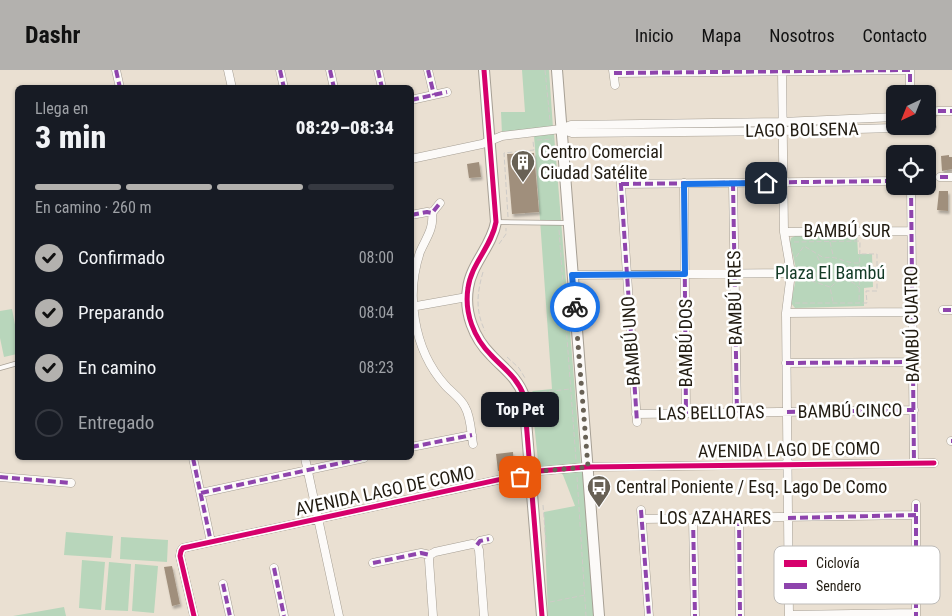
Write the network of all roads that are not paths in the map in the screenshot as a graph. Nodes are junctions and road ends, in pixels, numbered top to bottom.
1 (116, 70) edge
2 (228, 70) edge
3 (280, 70) edge
4 (330, 70) edge
5 (378, 70) edge
6 (428, 70) edge
7 (484, 70) edge
8 (557, 70) edge
9 (782, 70) edge
10 (910, 70) edge
11 (614, 72) edge
12 (119, 85) edge
13 (231, 85) edge
14 (283, 85) edge
15 (333, 85) edge
16 (381, 85) edge
17 (615, 85) dead end
18 (910, 85) edge
19 (447, 92) dead end
20 (434, 95) junction
21 (414, 99) edge
22 (952, 111) edge
23 (936, 114) edge
24 (886, 117) edge
25 (782, 122) junction
26 (671, 124) junction
27 (886, 128) edge
28 (556, 129) junction
29 (782, 131) junction
30 (671, 132) junction
31 (490, 141) junction
32 (414, 158) edge
33 (620, 171) dead end
34 (940, 177) dead end
35 (952, 177) edge
36 (886, 181) edge
37 (783, 182) junction
38 (734, 183) junction
39 (621, 184) junction
40 (684, 184) junction
41 (911, 195) edge
42 (440, 202) dead end
43 (432, 213) junction
44 (414, 214) edge
45 (496, 222) junction
46 (564, 223) junction
47 (911, 231) junction
48 (784, 232) junction
49 (791, 273) junction
50 (685, 274) junction
51 (734, 274) junction
52 (572, 275) junction
53 (627, 275) junction
54 (414, 288) edge
55 (467, 297) junction
56 (414, 307) edge
57 (942, 310) dead end
58 (952, 310) edge
59 (912, 312) junction
60 (786, 313) junction
61 (414, 316) edge
62 (913, 362) junction
63 (786, 363) junction
64 (15, 364) edge
65 (0, 368) edge
66 (914, 410) junction
67 (786, 412) junction
68 (736, 413) junction
69 (686, 414) junction
70 (637, 418) joint
71 (472, 436) junction
72 (473, 444) dead end
73 (414, 446) edge
74 (194, 460) edge
75 (306, 460) edge
76 (351, 460) edge
77 (914, 463) junction
78 (934, 463) dead end
79 (787, 464) junction
80 (588, 467) junction
81 (308, 469) junction
82 (531, 474) junction
83 (0, 477) edge
84 (71, 483) dead end
85 (201, 493) junction
86 (916, 504) dead end
87 (642, 510) dead end
88 (916, 515) junction
89 (693, 518) junction
90 (739, 518) junction
91 (788, 518) junction
92 (318, 519) junction
93 (642, 519) junction
94 (489, 539) dead end
95 (211, 542) junction
96 (477, 545) junction
97 (788, 546) edge
98 (916, 546) edge
99 (430, 555) junction
100 (373, 564) dead end
101 (274, 568) dead end
102 (223, 584) dead end
103 (916, 615) edge
104 (194, 616) edge
105 (230, 616) edge
106 (284, 616) edge
107 (339, 616) edge
108 (433, 616) edge
109 (484, 616) edge
110 (542, 616) edge
111 (599, 616) edge
112 (649, 616) edge
113 (695, 616) edge
114 (740, 616) edge
115 (789, 616) edge

1 - 12 street
2 - 13 street
3 - 14 street
4 - 15 street
5 - 16 street
6 - 20 street
7 - 31 street
8 - 28 street
9 - 10 street
9 - 11 street
9 - 25 street
10 - 18 street
11 - 17 street
19 - 20 street
20 - 21 street
22 - 23 street
24 - 25 street, LAGO BOLSENA
25 - 26 street, LAGO BOLSENA
25 - 29 street
26 - 28 street, LAGO BOLSENA
26 - 30 street
27 - 29 street, LAGO BOLSENA
28 - 30 street, LAGO BOLSENA
28 - 31 street, LAGO BOLSENA
28 - 46 street
29 - 30 street, LAGO BOLSENA
29 - 37 street
31 - 32 street, LAGO BOLSENA
31 - 45 street
33 - 39 street, BAMBÚ UNO
34 - 35 street
36 - 37 street
37 - 38 street
37 - 48 street
38 - 40 street
38 - 51 street, BAMBÚ TRES
39 - 40 street
39 - 53 street, BAMBÚ UNO
40 - 50 street, BAMBÚ DOS
41 - 47 street, BAMBÚ CUATRO
42 - 43 street
43 - 44 street
43 - 54 street
45 - 46 lane
45 - 55 street
46 - 52 street
47 - 48 street, BAMBÚ SUR
47 - 59 street, BAMBÚ CUATRO
48 - 49 street
49 - 51 street
49 - 60 street
50 - 51 street
50 - 53 street
50 - 69 street, BAMBÚ DOS
51 - 68 street, BAMBÚ TRES
52 - 53 street
52 - 80 street
53 - 70 street, BAMBÚ UNO
55 - 56 street
55 - 82 street
57 - 58 street
59 - 60 street
59 - 62 street, BAMBÚ CUATRO
60 - 63 street
61 - 71 street
62 - 63 street
62 - 66 street, BAMBÚ CUATRO
63 - 67 street
64 - 65 lane
66 - 67 street, BAMBÚ CINCO
66 - 77 street, BAMBÚ CUATRO
67 - 68 street, LAS BELLOTAS
67 - 79 street
68 - 69 street, LAS BELLOTAS
69 - 70 street, LAS BELLOTAS
71 - 72 street
71 - 73 street
74 - 85 street
75 - 81 street
76 - 81 street
77 - 78 street, AVENIDA LAGO DE COMO
77 - 79 street, AVENIDA LAGO DE COMO
79 - 80 street, AVENIDA LAGO DE COMO
79 - 91 street
80 - 82 street, AVENIDA LAGO DE COMO
80 - 111 street
81 - 85 street
81 - 92 street
82 - 92 street, AVENIDA LAGO DE COMO
82 - 110 street
83 - 84 street
85 - 95 street
86 - 88 street
87 - 93 street
88 - 91 street, LOS AZAHARES
88 - 98 street
89 - 90 street, LOS AZAHARES
89 - 93 street, LOS AZAHARES
89 - 113 street
90 - 91 street, LOS AZAHARES
90 - 114 street
91 - 97 street
92 - 95 street, AVENIDA LAGO DE COMO
92 - 107 street
93 - 112 street
94 - 96 street
95 - 104 street, AVENIDA LAGO DE COMO
96 - 99 street
96 - 109 street
99 - 100 street
99 - 108 street
101 - 106 street
102 - 105 street
103 - 115 street

